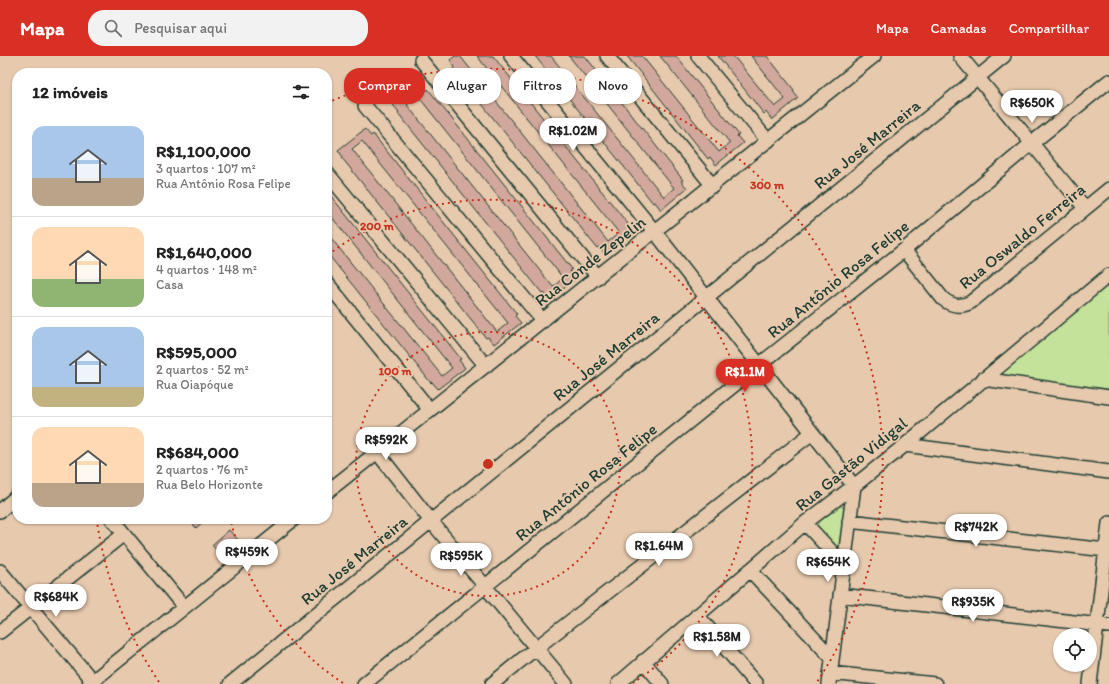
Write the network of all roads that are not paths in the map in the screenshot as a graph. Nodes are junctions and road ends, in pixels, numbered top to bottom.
1 (511, 56) edge
2 (607, 56) edge
3 (698, 56) edge
4 (874, 56) edge
5 (960, 56) edge
6 (1004, 56) edge
7 (421, 60) dead end
8 (978, 78) junction
9 (1109, 81) edge
10 (365, 106) dead end
11 (768, 141) junction
12 (1032, 143) junction
13 (332, 179) edge
14 (713, 186) junction
15 (1109, 189) edge
16 (1085, 208) junction
17 (655, 232) junction
18 (904, 250) junction
19 (1109, 275) edge
20 (598, 277) junction
21 (332, 289) edge
22 (706, 298) junction
23 (543, 321) junction
24 (759, 365) junction
25 (486, 366) junction
26 (983, 379) junction
27 (1109, 397) edge
28 (430, 410) junction
29 (812, 433) junction
30 (905, 444) junction
31 (378, 452) junction
32 (1109, 472) edge
33 (854, 486) junction
34 (332, 488) edge
35 (12, 500) edge
36 (0, 511) edge
37 (431, 521) junction
38 (849, 521) junction
39 (805, 523) junction
40 (1109, 523) edge
41 (116, 524) edge
42 (288, 524) edge
43 (124, 534) junction
44 (1106, 550) junction
45 (843, 564) junction
46 (750, 570) junction
47 (0, 571) edge
48 (485, 587) junction
49 (840, 595) junction
50 (30, 607) junction
51 (184, 607) junction
52 (697, 615) junction
53 (1103, 625) edge
54 (0, 632) edge
55 (536, 648) junction
56 (832, 658) junction
57 (643, 661) junction
58 (830, 678) edge
59 (92, 683) edge
60 (230, 684) edge
61 (364, 684) edge
62 (492, 684) edge
63 (566, 684) edge
64 (618, 684) edge
65 (662, 684) edge
66 (756, 684) edge
67 (935, 684) edge
68 (1090, 684) edge

1 - 17 street
2 - 14 street
3 - 11 street
4 - 11 street, Rua Conde Zepelin
5 - 8 street
6 - 8 street, Rua José Marreira
7 - 20 street
8 - 12 street
8 - 22 street, Rua José Marreira
9 - 12 street, Rua Antônio Rosa Felipe
10 - 23 street
11 - 14 street, Rua Conde Zepelin
12 - 16 street
12 - 18 street, Rua Antônio Rosa Felipe
13 - 25 street
14 - 17 street, Rua Conde Zepelin
15 - 16 street, Rua Oswaldo Ferreira
16 - 18 street, Rua Oswaldo Ferreira
17 - 20 street, Rua Conde Zepelin
17 - 22 street
18 - 24 street, Rua Antônio Rosa Felipe
19 - 26 street, Rua Gastão Vidigal
20 - 23 street, Rua Conde Zepelin
21 - 28 street
22 - 24 street
22 - 37 street, Rua José Marreira
23 - 25 street, Rua Conde Zepelin
24 - 29 street
24 - 48 street, Rua Antônio Rosa Felipe
25 - 28 street, Rua Conde Zepelin
26 - 27 street
26 - 30 street, Rua Gastão Vidigal
28 - 31 street, Rua Conde Zepelin
29 - 33 street
29 - 55 street
30 - 32 street
30 - 33 street, Rua Gastão Vidigal
31 - 34 street, Rua Conde Zepelin
31 - 37 street
33 - 38 street
33 - 39 street, Rua Gastão Vidigal
35 - 36 street
37 - 48 street
37 - 60 street, Rua José Marreira
38 - 44 street
38 - 45 street
39 - 45 street
39 - 46 street, Rua Gastão Vidigal
40 - 44 street
41 - 43 street
42 - 51 street
43 - 50 street
43 - 51 street
44 - 53 street
45 - 49 street
46 - 52 street, Rua Gastão Vidigal
46 - 56 street
47 - 50 street
48 - 55 street
48 - 61 street, Rua Antônio Rosa Felipe
49 - 53 street
49 - 56 street
50 - 54 street
50 - 59 street
51 - 59 street
52 - 57 street, Rua Gastão Vidigal
52 - 66 street
53 - 68 street
55 - 62 street
55 - 63 street
56 - 58 street
57 - 64 street, Rua Gastão Vidigal
57 - 65 street
58 - 67 street

